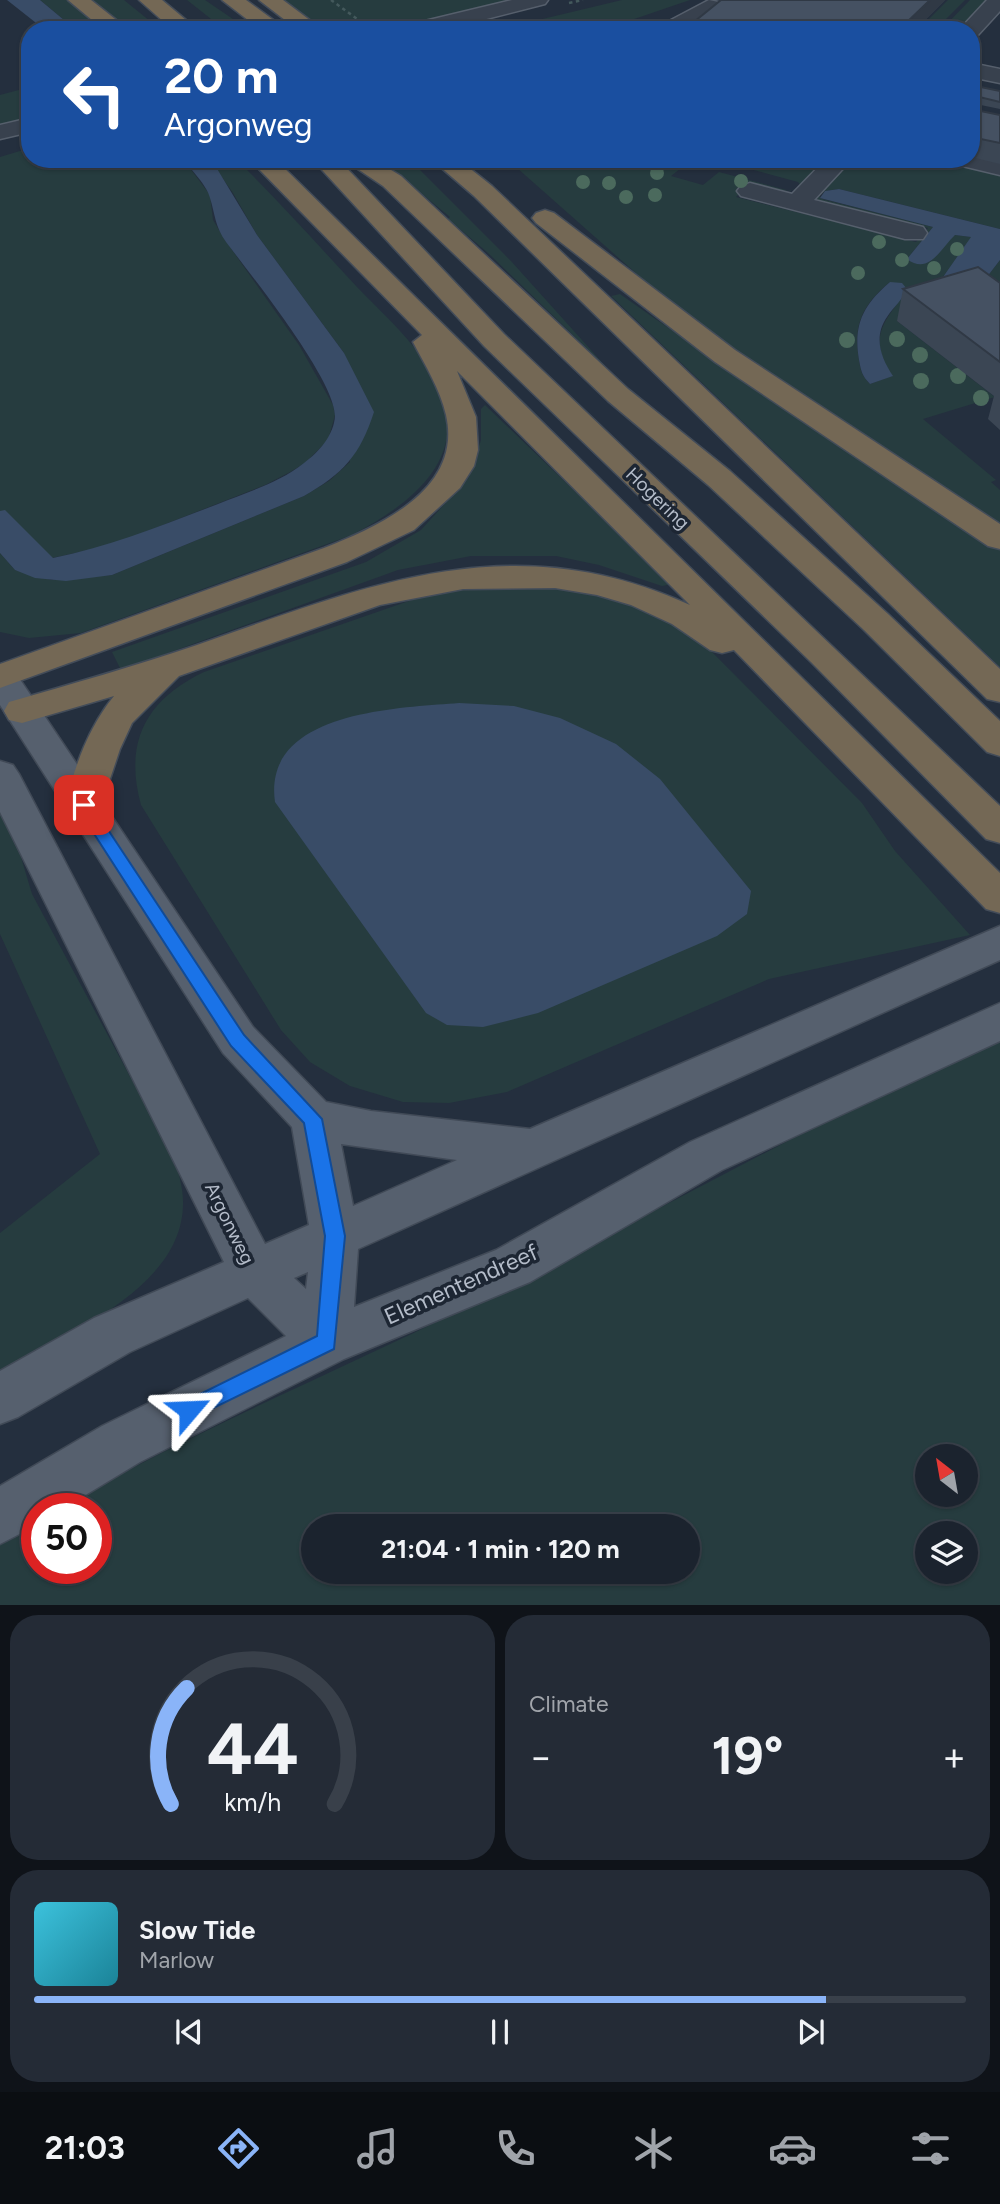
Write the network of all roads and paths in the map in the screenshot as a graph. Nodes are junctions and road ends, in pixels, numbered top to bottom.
1 (78, 0) edge
2 (149, 0) edge
3 (232, 0) edge
4 (269, 0) edge
5 (331, 0) edge
6 (538, 0) edge
7 (999, 0) edge
8 (730, 10) edge
9 (106, 21) edge
10 (176, 21) edge
11 (263, 21) edge
12 (299, 21) edge
13 (360, 21) dead end
14 (453, 21) edge
15 (681, 21) edge
16 (979, 21) edge
17 (980, 72) edge
18 (1000, 76) edge
19 (21, 127) edge
20 (0, 132) edge
21 (980, 163) edge
22 (270, 168) edge
23 (332, 168) edge
24 (370, 168) edge
25 (436, 168) edge
26 (454, 168) edge
27 (487, 168) edge
28 (831, 168) edge
29 (1000, 168) edge
30 (750, 191) dead end
31 (797, 203) junction
32 (914, 233) dead end
33 (405, 303) junction
34 (719, 478) junction
35 (1000, 539) edge
36 (188, 661) junction
37 (0, 676) edge
38 (1000, 690) edge
39 (11, 715) edge
40 (1000, 743) edge
41 (857, 751) junction
42 (0, 774) edge
43 (84, 805) junction
44 (1000, 830) edge
45 (993, 891) edge
46 (1000, 942) edge
47 (1000, 1021) edge
48 (313, 1119) junction
49 (532, 1149) junction
50 (335, 1236) junction
51 (254, 1271) junction
52 (327, 1342) junction
53 (0, 1399) edge
54 (0, 1517) edge

1 - 9 highway
2 - 10 highway
3 - 11 highway
4 - 12 highway
5 - 13 path
6 - 14 street
7 - 16 street
8 - 15 street
17 - 18 street
19 - 20 street
21 - 29 street
22 - 33 highway
23 - 44 highway, Hogering
24 - 34 highway
25 - 34 highway
26 - 38 highway
27 - 35 highway
28 - 31 street
30 - 31 street
31 - 32 street
33 - 37 highway
33 - 41 highway
34 - 40 highway
36 - 39 highway
36 - 41 highway
36 - 43 highway
37 - 39 main road
39 - 43 main road
41 - 45 highway
42 - 51 main road, Argonweg
43 - 48 main road
46 - 49 main road
47 - 52 main road, Elementendreef
48 - 49 main road
48 - 50 main road
49 - 50 main road
50 - 51 main road
50 - 52 main road
51 - 52 main road, Argonweg
51 - 53 main road
52 - 54 main road, Elementendreef

